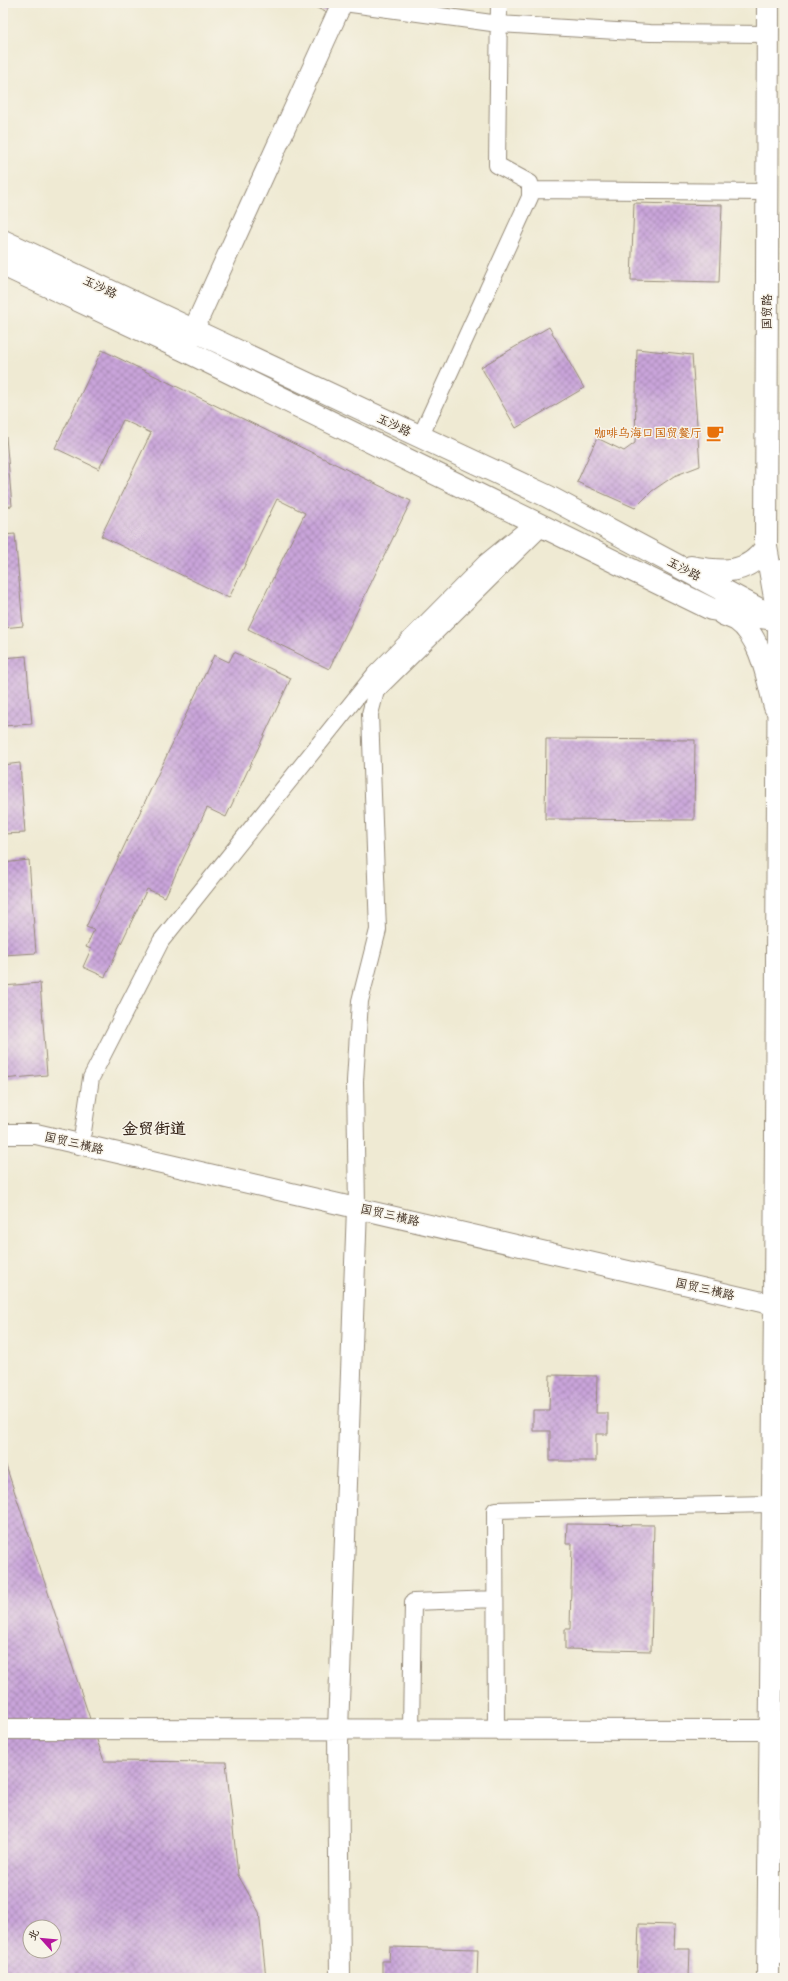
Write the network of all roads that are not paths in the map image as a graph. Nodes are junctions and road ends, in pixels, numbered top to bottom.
1 (343, 3) edge
2 (499, 3) edge
3 (768, 3) edge
4 (499, 24) junction
5 (768, 34) junction
6 (530, 190) junction
7 (767, 192) junction
8 (3, 241) edge
9 (3, 265) edge
10 (189, 340) junction
11 (423, 431) dead end
12 (539, 524) junction
13 (766, 547) junction
14 (678, 565) junction
15 (785, 570) edge
16 (711, 609) junction
17 (782, 621) edge
18 (778, 720) junction
19 (781, 922) edge
20 (3, 1134) edge
21 (81, 1145) junction
22 (357, 1208) junction
23 (776, 1305) junction
24 (780, 1440) edge
25 (774, 1504) junction
26 (495, 1599) junction
27 (3, 1729) edge
28 (338, 1730) junction
29 (411, 1730) junction
30 (496, 1730) junction
31 (772, 1730) junction
32 (777, 1948) edge
33 (340, 1978) edge
34 (768, 1978) edge

1 - 4 street
1 - 10 street
2 - 4 street
3 - 5 main road, 国贸路
4 - 5 street
4 - 6 street
5 - 7 main road, 国贸路
6 - 7 street
6 - 11 street
7 - 13 main road, 国贸路
8 - 10 main road, 玉沙路
9 - 10 main road, 玉沙路
10 - 12 main road, 玉沙路
10 - 14 main road, 玉沙路
12 - 16 main road, 玉沙路
12 - 21 street
12 - 22 street
13 - 14 main road
13 - 17 main road, 国贸路
14 - 17 main road, 玉沙路
15 - 17 main road, 国贸路
16 - 17 main road, 玉沙路
16 - 18 main road
17 - 18 main road, 国贸路
18 - 19 main road, 国贸路
19 - 23 main road, 国贸路
20 - 21 street, 国贸三横路
21 - 22 street, 国贸三横路
22 - 23 street, 国贸三横路
22 - 28 street
23 - 24 main road, 国贸路
24 - 25 main road, 国贸路
25 - 26 street
25 - 31 main road, 国贸路
26 - 29 street
26 - 30 street
27 - 28 street
28 - 29 street
28 - 33 street
29 - 30 street
30 - 31 street
31 - 32 main road, 国贸路
32 - 34 main road, 国贸路

